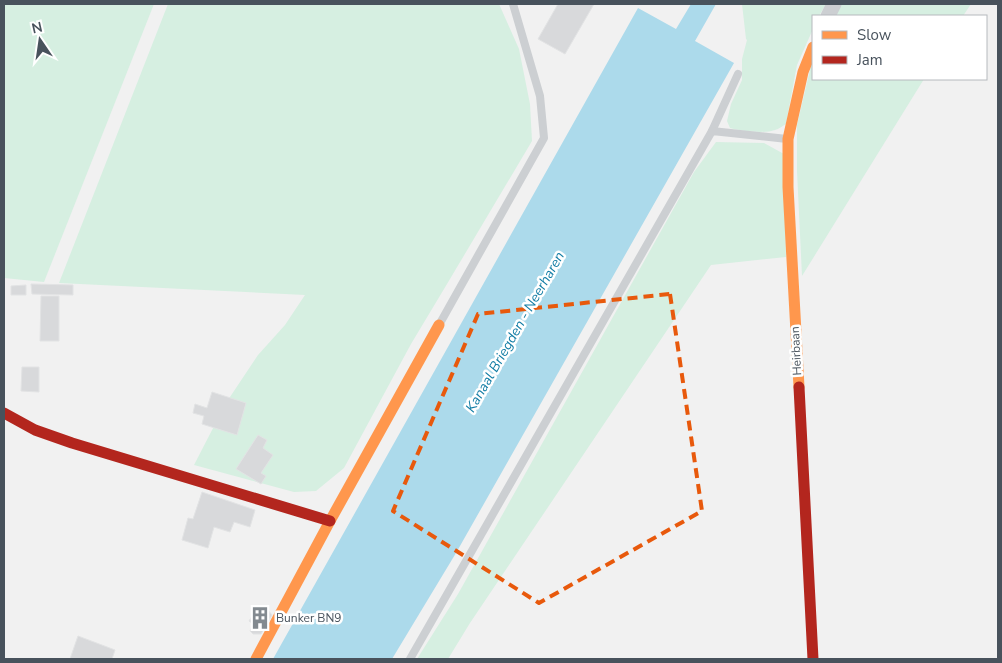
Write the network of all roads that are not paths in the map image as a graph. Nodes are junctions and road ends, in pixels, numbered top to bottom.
1 (513, 4) edge
2 (812, 50) edge
3 (738, 74) dead end
4 (712, 132) junction
5 (788, 139) junction
6 (439, 325) joint
7 (4, 413) edge
8 (330, 521) junction
9 (256, 659) edge
10 (410, 659) edge
11 (813, 659) edge

1 - 6 lane
2 - 5 street, Heirbaan
3 - 4 lane
4 - 5 lane
4 - 10 lane
5 - 11 street, Heirbaan
6 - 8 street
7 - 8 street
8 - 9 street

